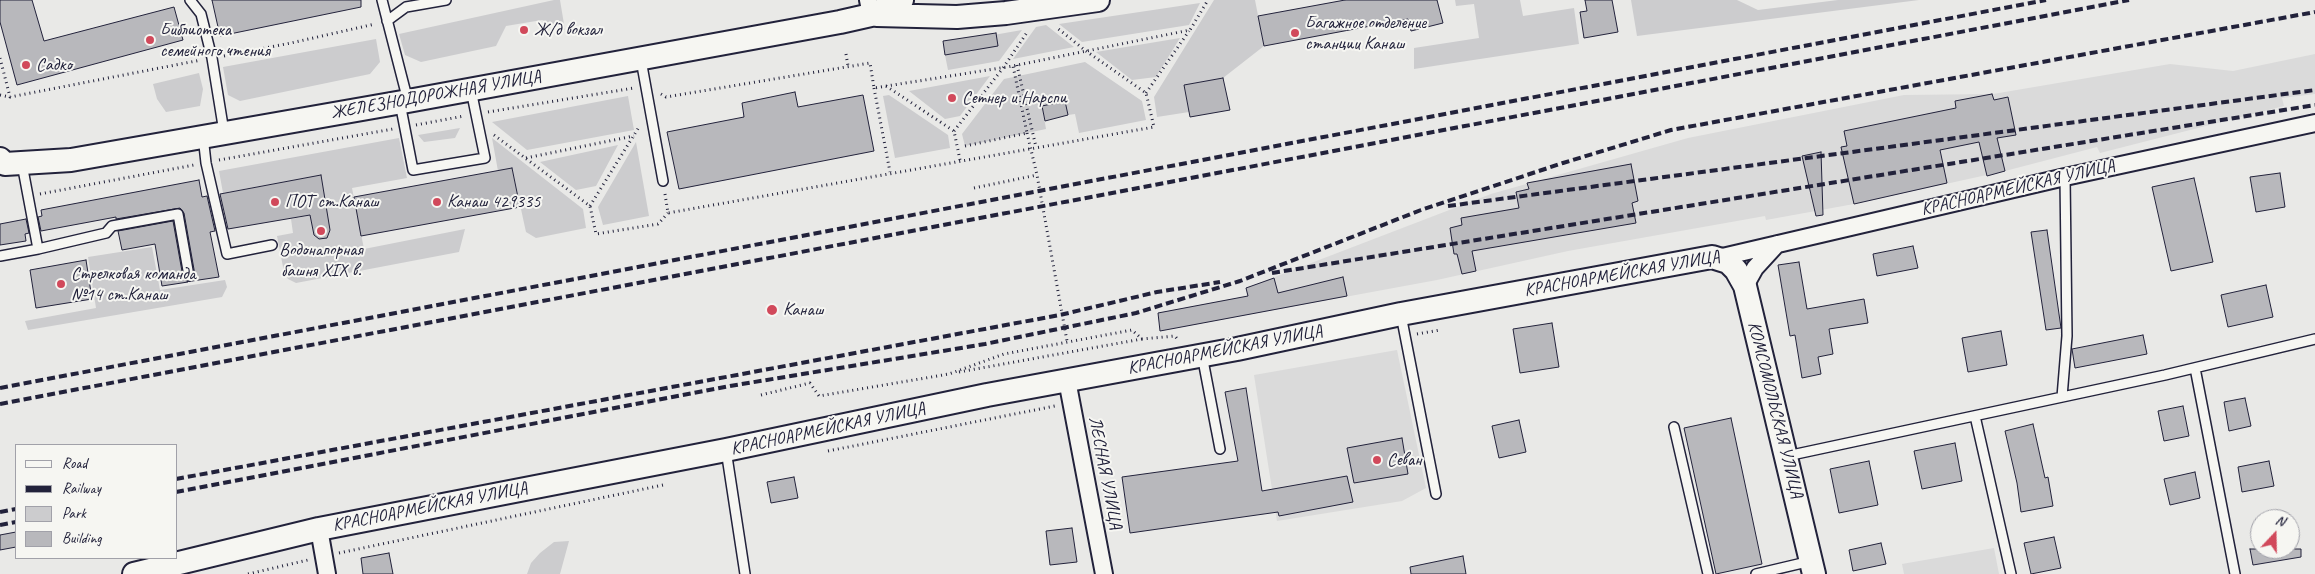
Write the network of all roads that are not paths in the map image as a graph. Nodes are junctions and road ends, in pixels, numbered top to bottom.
1 (190, 0) edge
2 (382, 0) edge
3 (446, 0) edge
4 (902, 0) edge
5 (1098, 0) edge
6 (869, 7) edge
7 (387, 21) junction
8 (641, 57) junction
9 (471, 89) junction
10 (404, 102) junction
11 (2315, 123) edge
12 (214, 134) junction
13 (7, 163) edge
14 (2065, 177) junction
15 (663, 181) road end
16 (1778, 244) junction
17 (272, 245) dead end
18 (38, 249) junction
19 (0, 256) edge
20 (1718, 258) junction
21 (188, 276) dead end
22 (1745, 286) junction
23 (1401, 314) junction
24 (2315, 339) edge
25 (1202, 355) junction
26 (2195, 368) junction
27 (1067, 380) junction
28 (2062, 397) junction
29 (1975, 416) junction
30 (1674, 427) dead end
31 (1220, 449) dead end
32 (726, 450) junction
33 (1787, 456) junction
34 (1436, 494) dead end
35 (319, 529) junction
36 (1812, 567) edge
37 (134, 574) edge
38 (327, 574) edge
39 (745, 574) edge
40 (1104, 574) edge
41 (1708, 574) edge
42 (1756, 574) edge
43 (2011, 574) edge
44 (2235, 574) edge

1 - 12 lane
2 - 7 lane
3 - 7 lane
4 - 6 main road, ЖЕЛЕЗНОДОРОЖНАЯ УЛИЦА
5 - 6 main road, ЖЕЛЕЗНОДОРОЖНАЯ УЛИЦА
6 - 8 main road, ЖЕЛЕЗНОДОРОЖНАЯ УЛИЦА
7 - 10 lane
8 - 9 main road, ЖЕЛЕЗНОДОРОЖНАЯ УЛИЦА
8 - 15 lane
9 - 10 main road, ЖЕЛЕЗНОДОРОЖНАЯ УЛИЦА
9 - 10 lane
10 - 12 main road, ЖЕЛЕЗНОДОРОЖНАЯ УЛИЦА
11 - 14 street, КРАСНОАРМЕЙСКАЯ УЛИЦА
12 - 13 main road, ЖЕЛЕЗНОДОРОЖНАЯ УЛИЦА
12 - 17 lane
13 - 18 lane
14 - 16 street, КРАСНОАРМЕЙСКАЯ УЛИЦА
14 - 28 lane
16 - 20 street, КРАСНОАРМЕЙСКАЯ УЛИЦА
16 - 22 street
18 - 19 lane
18 - 21 lane
20 - 22 main road, КОМСОМОЛЬСКАЯ УЛИЦА
20 - 23 main road, КРАСНОАРМЕЙСКАЯ УЛИЦА
22 - 33 main road, КОМСОМОЛЬСКАЯ УЛИЦА
23 - 25 main road, КРАСНОАРМЕЙСКАЯ УЛИЦА
23 - 34 lane
24 - 26 lane
25 - 27 main road, КРАСНОАРМЕЙСКАЯ УЛИЦА
25 - 31 lane
26 - 28 lane
26 - 44 lane
27 - 32 main road, КРАСНОАРМЕЙСКАЯ УЛИЦА
27 - 40 street, ЛЕСНАЯ УЛИЦА
28 - 29 lane
29 - 33 lane
29 - 43 lane
30 - 41 lane
32 - 35 main road, КРАСНОАРМЕЙСКАЯ УЛИЦА
32 - 39 lane
33 - 36 main road, КОМСОМОЛЬСКАЯ УЛИЦА
35 - 37 main road, КРАСНОАРМЕЙСКАЯ УЛИЦА
35 - 38 street
36 - 42 lane

